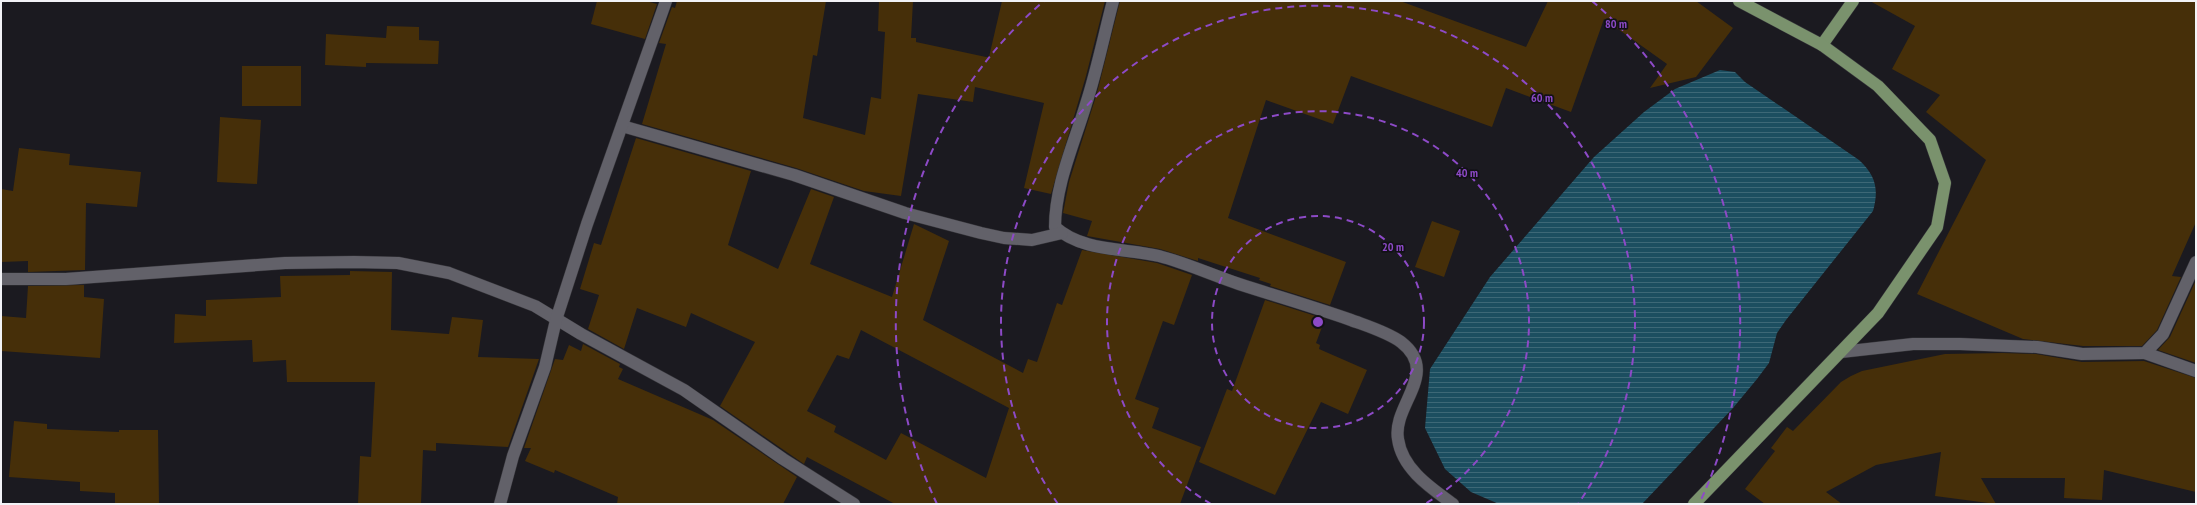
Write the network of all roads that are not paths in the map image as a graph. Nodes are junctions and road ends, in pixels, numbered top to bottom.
1 (666, 1) edge
2 (1113, 1) edge
3 (1739, 1) edge
4 (1853, 1) edge
5 (1822, 45) junction
6 (622, 126) junction
7 (1062, 233) junction
8 (2196, 262) edge
9 (1, 279) edge
10 (556, 320) junction
11 (1841, 352) junction
12 (2145, 353) junction
13 (2196, 371) edge
14 (500, 504) edge
15 (854, 504) edge
16 (1453, 504) edge
17 (1694, 504) edge

1 - 6 street
2 - 7 street
3 - 5 main road
4 - 5 main road
5 - 11 main road
6 - 7 street
6 - 10 street
7 - 16 street
8 - 12 street
9 - 10 street
10 - 14 street
10 - 15 street
11 - 12 street
11 - 17 main road
12 - 13 street

